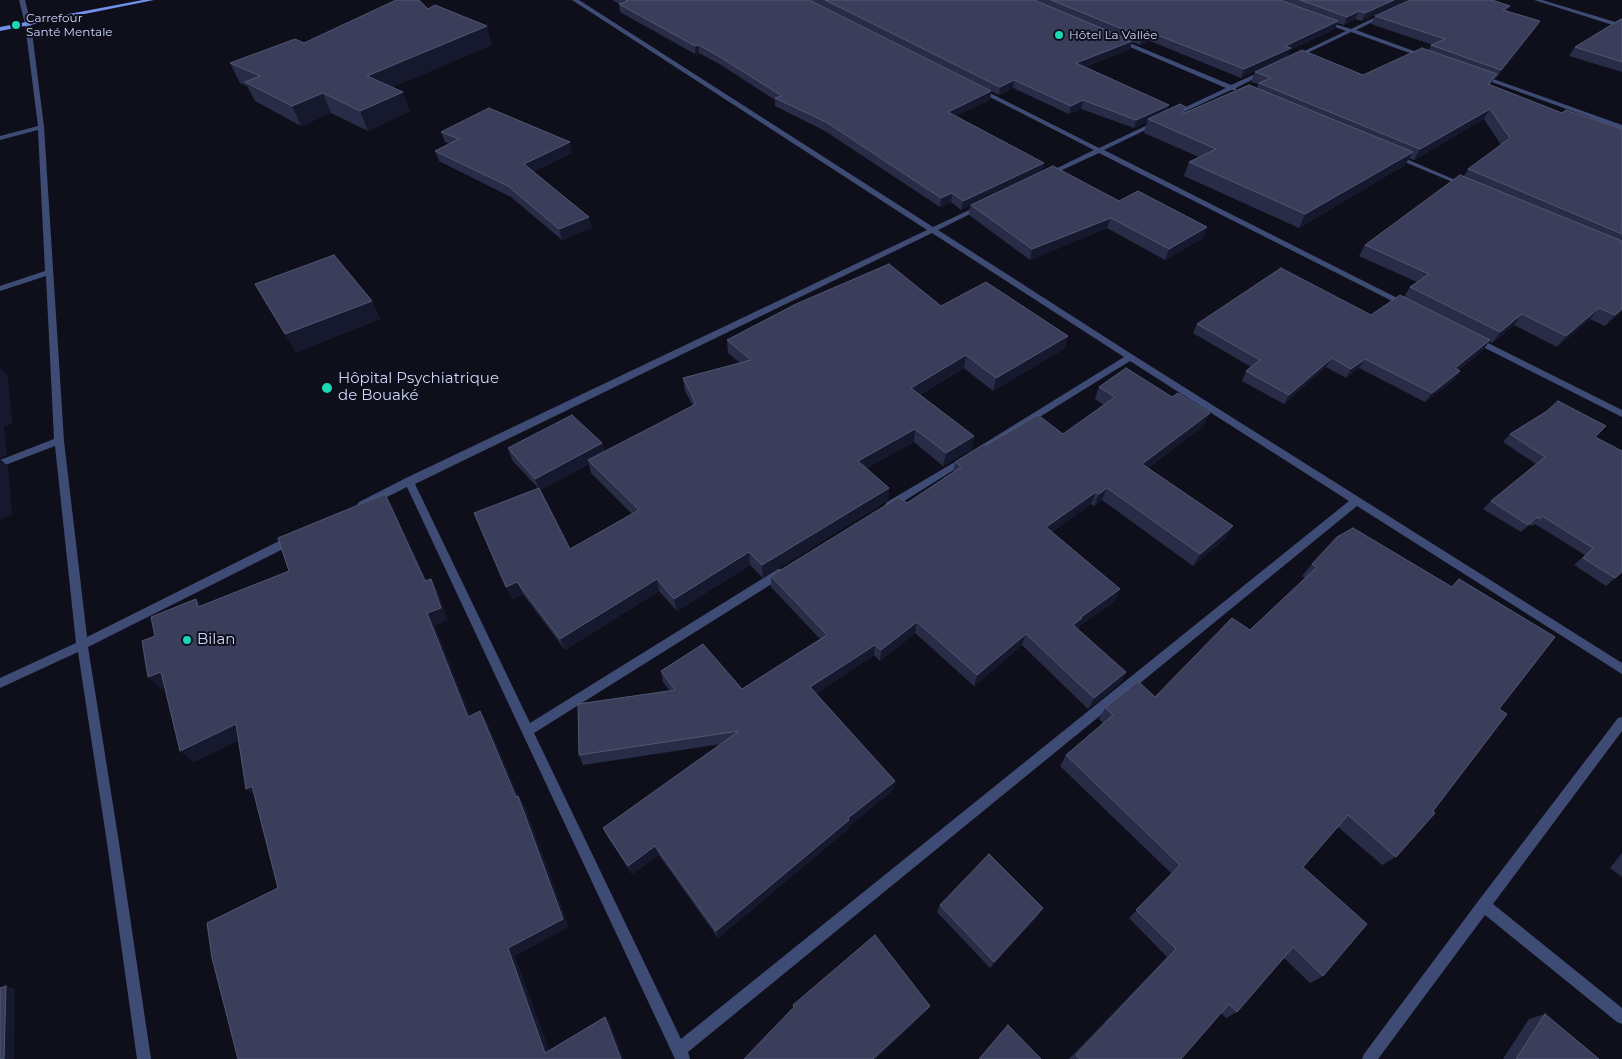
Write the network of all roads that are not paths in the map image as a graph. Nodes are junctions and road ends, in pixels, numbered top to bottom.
1 (22, 0) edge
2 (151, 0) edge
3 (575, 0) edge
4 (1537, 0) edge
5 (1391, 12) edge
6 (1316, 18) edge
7 (28, 24) junction
8 (1622, 26) edge
9 (0, 29) edge
10 (1351, 31) junction
11 (1113, 38) edge
12 (1426, 57) edge
13 (1291, 59) edge
14 (1274, 67) edge
15 (1473, 74) edge
16 (976, 88) edge
17 (1232, 88) junction
18 (1241, 91) edge
19 (1170, 117) edge
20 (1161, 121) edge
21 (41, 127) junction
22 (1622, 127) edge
23 (0, 138) edge
24 (1099, 150) junction
25 (1386, 152) edge
26 (1037, 179) edge
27 (1468, 187) edge
28 (984, 204) edge
29 (931, 229) junction
30 (50, 272) junction
31 (0, 289) edge
32 (1418, 311) edge
33 (1471, 338) edge
34 (1130, 357) junction
35 (1622, 414) edge
36 (59, 441) junction
37 (0, 464) edge
38 (409, 481) junction
39 (1357, 500) junction
40 (356, 508) edge
41 (884, 509) edge
42 (303, 534) edge
43 (791, 567) edge
44 (82, 645) junction
45 (1622, 669) edge
46 (0, 683) edge
47 (1622, 722) edge
48 (528, 730) junction
49 (1484, 905) junction
50 (1622, 1017) edge
51 (681, 1055) edge
52 (144, 1059) edge
53 (1368, 1059) edge

1 - 7 street
2 - 7 street
3 - 29 street
4 - 8 street
5 - 10 street
6 - 10 street
7 - 9 street
7 - 21 street
10 - 12 street
10 - 13 street
11 - 17 street
14 - 17 street
15 - 22 street
16 - 24 street
17 - 18 street
17 - 19 street
20 - 24 street
21 - 23 street
21 - 30 street
24 - 26 street
24 - 32 street
25 - 27 street
28 - 29 street
29 - 34 street
29 - 38 street
30 - 31 street
30 - 36 street
33 - 35 street
34 - 39 street
34 - 41 street
36 - 37 street
36 - 44 street
38 - 40 street
38 - 48 street
39 - 45 street
39 - 51 street
42 - 44 street
43 - 48 street
44 - 46 street
44 - 52 street
47 - 49 street
48 - 51 street
49 - 50 street
49 - 53 street

